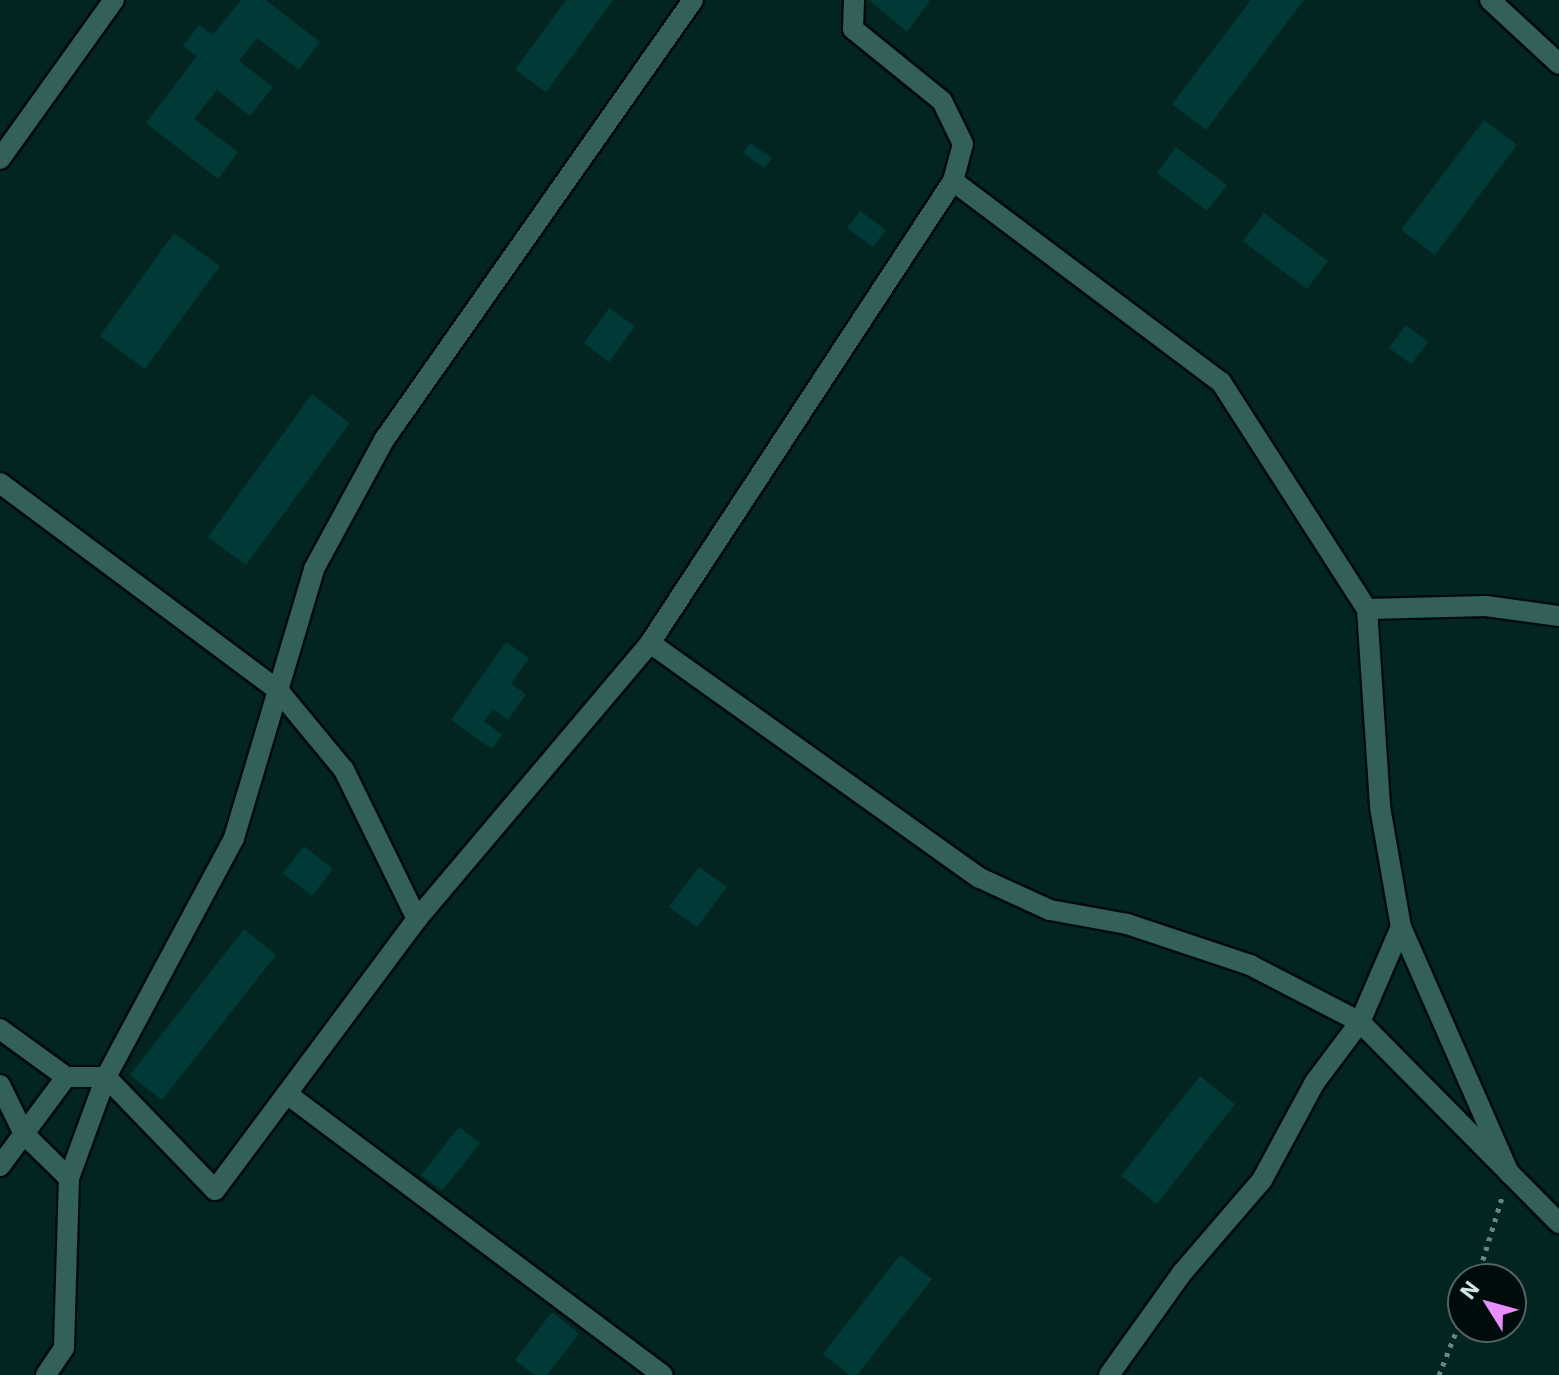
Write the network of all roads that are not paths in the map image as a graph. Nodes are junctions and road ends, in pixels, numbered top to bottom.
1 (114, 0) edge
2 (693, 0) edge
3 (854, 0) edge
4 (1490, 0) edge
5 (1559, 64) edge
6 (0, 159) edge
7 (953, 181) junction
8 (0, 483) edge
9 (1367, 609) junction
10 (1559, 616) edge
11 (650, 643) junction
12 (278, 690) junction
13 (417, 919) junction
14 (1401, 927) junction
15 (1360, 1022) junction
16 (0, 1029) edge
17 (66, 1077) junction
18 (106, 1077) junction
19 (0, 1085) edge
20 (287, 1094) junction
21 (24, 1134) junction
22 (0, 1166) edge
23 (1509, 1173) junction
24 (69, 1178) junction
25 (1559, 1223) edge
26 (46, 1375) edge
27 (663, 1375) edge
28 (1109, 1375) edge

1 - 6 street
2 - 12 street
3 - 7 street
4 - 5 street
7 - 9 street
7 - 11 street
8 - 12 street
9 - 10 street
9 - 14 street
11 - 13 street
11 - 15 street
12 - 13 street
12 - 18 street
13 - 20 street
14 - 15 street
14 - 23 street
15 - 23 street
15 - 28 street
16 - 17 street
17 - 18 street
17 - 21 street
18 - 20 street
18 - 24 street
19 - 21 street
20 - 27 street
21 - 22 street
21 - 24 street
23 - 25 street
24 - 26 street

